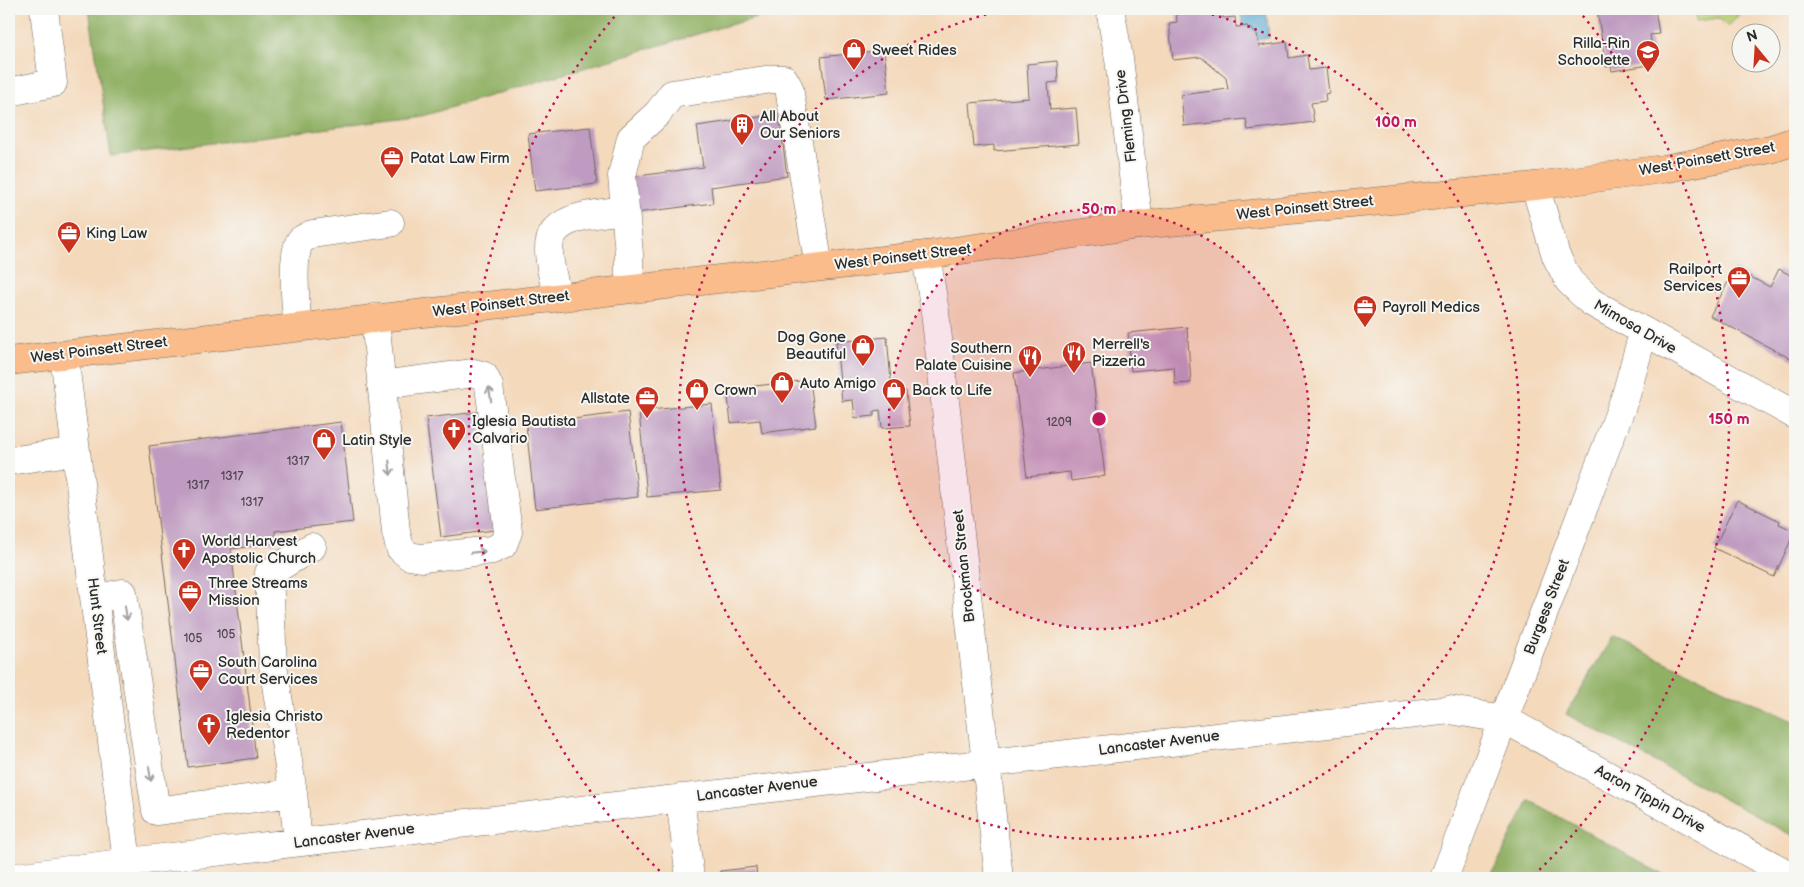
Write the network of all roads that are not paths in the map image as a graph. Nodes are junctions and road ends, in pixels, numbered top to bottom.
1 (44, 9) edge
2 (1110, 9) edge
3 (9, 92) edge
4 (1795, 141) edge
5 (1535, 186) junction
6 (625, 210) junction
7 (390, 223) dead end
8 (1139, 225) junction
9 (926, 255) junction
10 (819, 267) junction
11 (629, 289) junction
12 (558, 297) junction
13 (375, 318) junction
14 (298, 327) junction
15 (1643, 333) junction
16 (64, 355) junction
17 (9, 356) edge
18 (381, 385) junction
19 (1795, 415) edge
20 (76, 451) junction
21 (9, 461) edge
22 (312, 547) dead end
23 (95, 599) junction
24 (1504, 719) junction
25 (986, 763) junction
26 (293, 793) junction
27 (680, 798) junction
28 (298, 842) junction
29 (129, 870) edge
30 (9, 878) edge
31 (690, 878) edge
32 (999, 878) edge
33 (1444, 878) edge
34 (1795, 878) edge

1 - 3 street
2 - 8 street, Fleming Drive
4 - 5 main road, West Poinsett Street
5 - 8 main road, West Poinsett Street
5 - 15 street, Mimosa Drive
6 - 10 street
6 - 11 street
6 - 12 street
7 - 14 street
8 - 9 main road, West Poinsett Street
9 - 10 main road, West Poinsett Street
9 - 25 street, Brockman Street
10 - 11 main road, West Poinsett Street
11 - 12 main road, West Poinsett Street
12 - 13 main road, West Poinsett Street
13 - 14 main road, West Poinsett Street
13 - 18 street
14 - 16 main road, West Poinsett Street
15 - 19 street, Mimosa Drive
15 - 24 street, Burgess Street
16 - 17 main road, West Poinsett Street
16 - 20 street, Hunt Street
18 -> 18 street
20 - 21 street
20 - 23 street, Hunt Street
22 - 26 street
23 -> 26 street
23 - 29 street, Hunt Street
24 - 25 street, Lancaster Avenue
24 - 33 street, Burgess Street
24 - 34 street, Aaron Tippin Drive
25 - 27 street, Lancaster Avenue
25 - 32 street, Brockman Street
26 - 28 street
27 - 28 street, Lancaster Avenue
27 - 31 street
28 - 29 street, Lancaster Avenue
29 - 30 street, Lancaster Avenue

